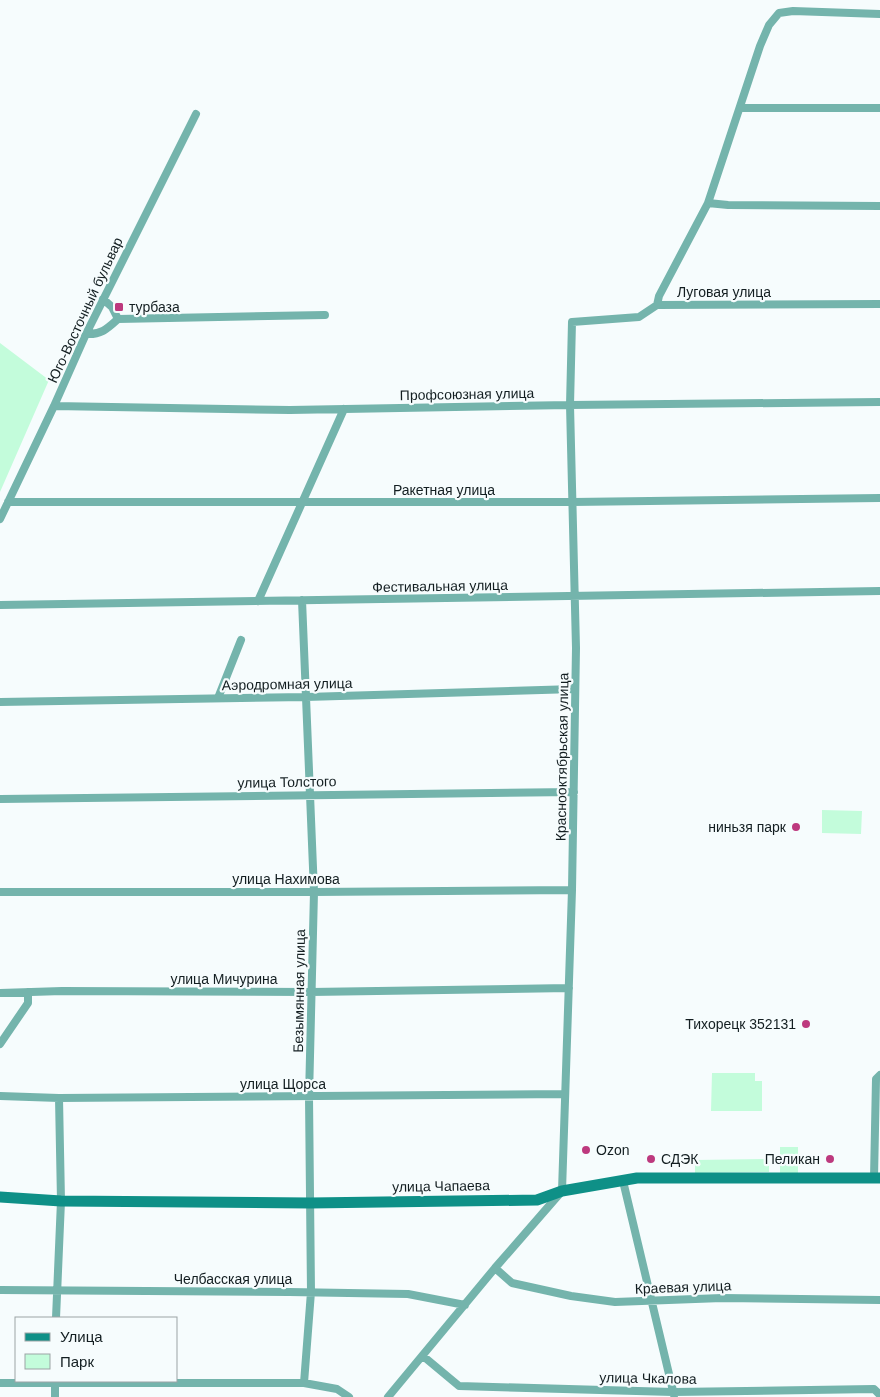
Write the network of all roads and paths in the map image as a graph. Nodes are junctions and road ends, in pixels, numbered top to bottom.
1 (880, 14) edge
2 (740, 108) junction
3 (880, 108) edge
4 (196, 114) dead end
5 (708, 203) junction
6 (880, 206) edge
7 (103, 300) junction
8 (880, 304) edge
9 (657, 305) junction
10 (325, 315) dead end
11 (118, 319) junction
12 (572, 322) joint
13 (86, 334) junction
14 (880, 402) edge
15 (570, 405) junction
16 (54, 406) junction
17 (344, 409) junction
18 (880, 498) edge
19 (8, 502) junction
20 (573, 502) junction
21 (301, 503) junction
22 (0, 519) edge
23 (880, 591) edge
24 (574, 597) junction
25 (302, 600) junction
26 (258, 601) junction
27 (0, 605) edge
28 (241, 640) dead end
29 (575, 689) junction
30 (306, 697) junction
31 (218, 698) junction
32 (0, 702) edge
33 (574, 792) junction
34 (310, 794) junction
35 (0, 799) edge
36 (572, 890) junction
37 (0, 892) edge
38 (314, 892) junction
39 (568, 988) junction
40 (28, 992) junction
41 (311, 992) junction
42 (0, 993) edge
43 (0, 1044) edge
44 (880, 1076) edge
45 (566, 1094) junction
46 (0, 1096) edge
47 (310, 1097) junction
48 (59, 1098) junction
49 (877, 1178) edge
50 (622, 1181) junction
51 (562, 1191) junction
52 (0, 1197) edge
53 (61, 1201) junction
54 (310, 1203) junction
55 (495, 1268) junction
56 (0, 1290) edge
57 (56, 1292) junction
58 (311, 1292) junction
59 (880, 1300) edge
60 (650, 1302) junction
61 (465, 1305) junction
62 (56, 1317) edge
63 (423, 1356) junction
64 (28, 1382) edge
65 (55, 1382) edge
66 (178, 1382) edge
67 (0, 1383) edge
68 (304, 1383) junction
69 (674, 1394) edge
70 (880, 1395) edge
71 (55, 1397) edge
72 (348, 1397) edge
73 (388, 1397) edge

1 - 2 street
2 - 3 street
2 - 5 street
4 - 7 street, Юго-Восточный бульвар
5 - 6 street
5 - 9 street
7 - 11 street
7 - 13 street, Юго-Восточный бульвар
8 - 9 street, Луговая улица
9 - 12 street, Луговая улица
10 - 11 street
11 - 13 street
12 - 15 street, Краснооктябрьская улица
13 - 16 street, Юго-Восточный бульвар
14 - 15 street, Профсоюзная улица
15 - 17 street, Профсоюзная улица
15 - 20 street, Краснооктябрьская улица
16 - 17 street, Профсоюзная улица
16 - 19 street, Юго-Восточный бульвар
17 - 21 street
18 - 20 street, Ракетная улица
19 - 21 street, Ракетная улица
19 - 22 street, Юго-Восточный бульвар
20 - 21 street, Ракетная улица
20 - 24 street, Краснооктябрьская улица
21 - 26 street
23 - 24 street, Фестивальная улица
24 - 25 street, Фестивальная улица
24 - 29 street, Краснооктябрьская улица
25 - 26 street, Фестивальная улица
25 - 30 street, Безымянная улица
26 - 27 street, Фестивальная улица
28 - 31 street
29 - 30 street, Аэродромная улица
29 - 33 street, Краснооктябрьская улица
30 - 31 street, Аэродромная улица
30 - 34 street, Безымянная улица
31 - 32 street, Аэродромная улица
33 - 34 street, улица Толстого
33 - 36 street, Краснооктябрьская улица
34 - 35 street, улица Толстого
34 - 38 street, Безымянная улица
36 - 38 street, улица Нахимова
36 - 39 street, Краснооктябрьская улица
37 - 38 street, улица Нахимова
38 - 41 street, Безымянная улица
39 - 41 street, улица Мичурина
39 - 45 street, Краснооктябрьская улица
40 - 41 street, улица Мичурина
40 - 42 street, улица Мичурина
40 - 43 street
41 - 47 street, Безымянная улица
44 - 49 street
45 - 47 street, улица Щорса
45 - 51 street, Краснооктябрьская улица
46 - 48 street, улица Щорса
47 - 48 street, улица Щорса
47 - 54 street, Безымянная улица
48 - 53 street
49 - 50 main road, улица Чапаева
50 - 51 main road, улица Чапаева
50 - 60 street
51 - 54 main road, улица Чапаева
51 - 55 street
52 - 53 main road, улица Чапаева
53 - 54 main road, улица Чапаева
53 - 57 street
54 - 58 street, Безымянная улица
55 - 60 street, Краевая улица
55 - 61 street
56 - 57 street, Челбасская улица
57 - 58 street, Челбасская улица
57 - 62 street
58 - 61 street, Челбасская улица
58 - 68 street, Безымянная улица
59 - 60 street, Краевая улица
60 - 69 street
61 - 63 street
63 - 69 street, улица Чкалова
63 - 73 street
64 - 67 street
65 - 71 street
66 - 68 street
68 - 72 street
69 - 70 street, улица Чкалова

